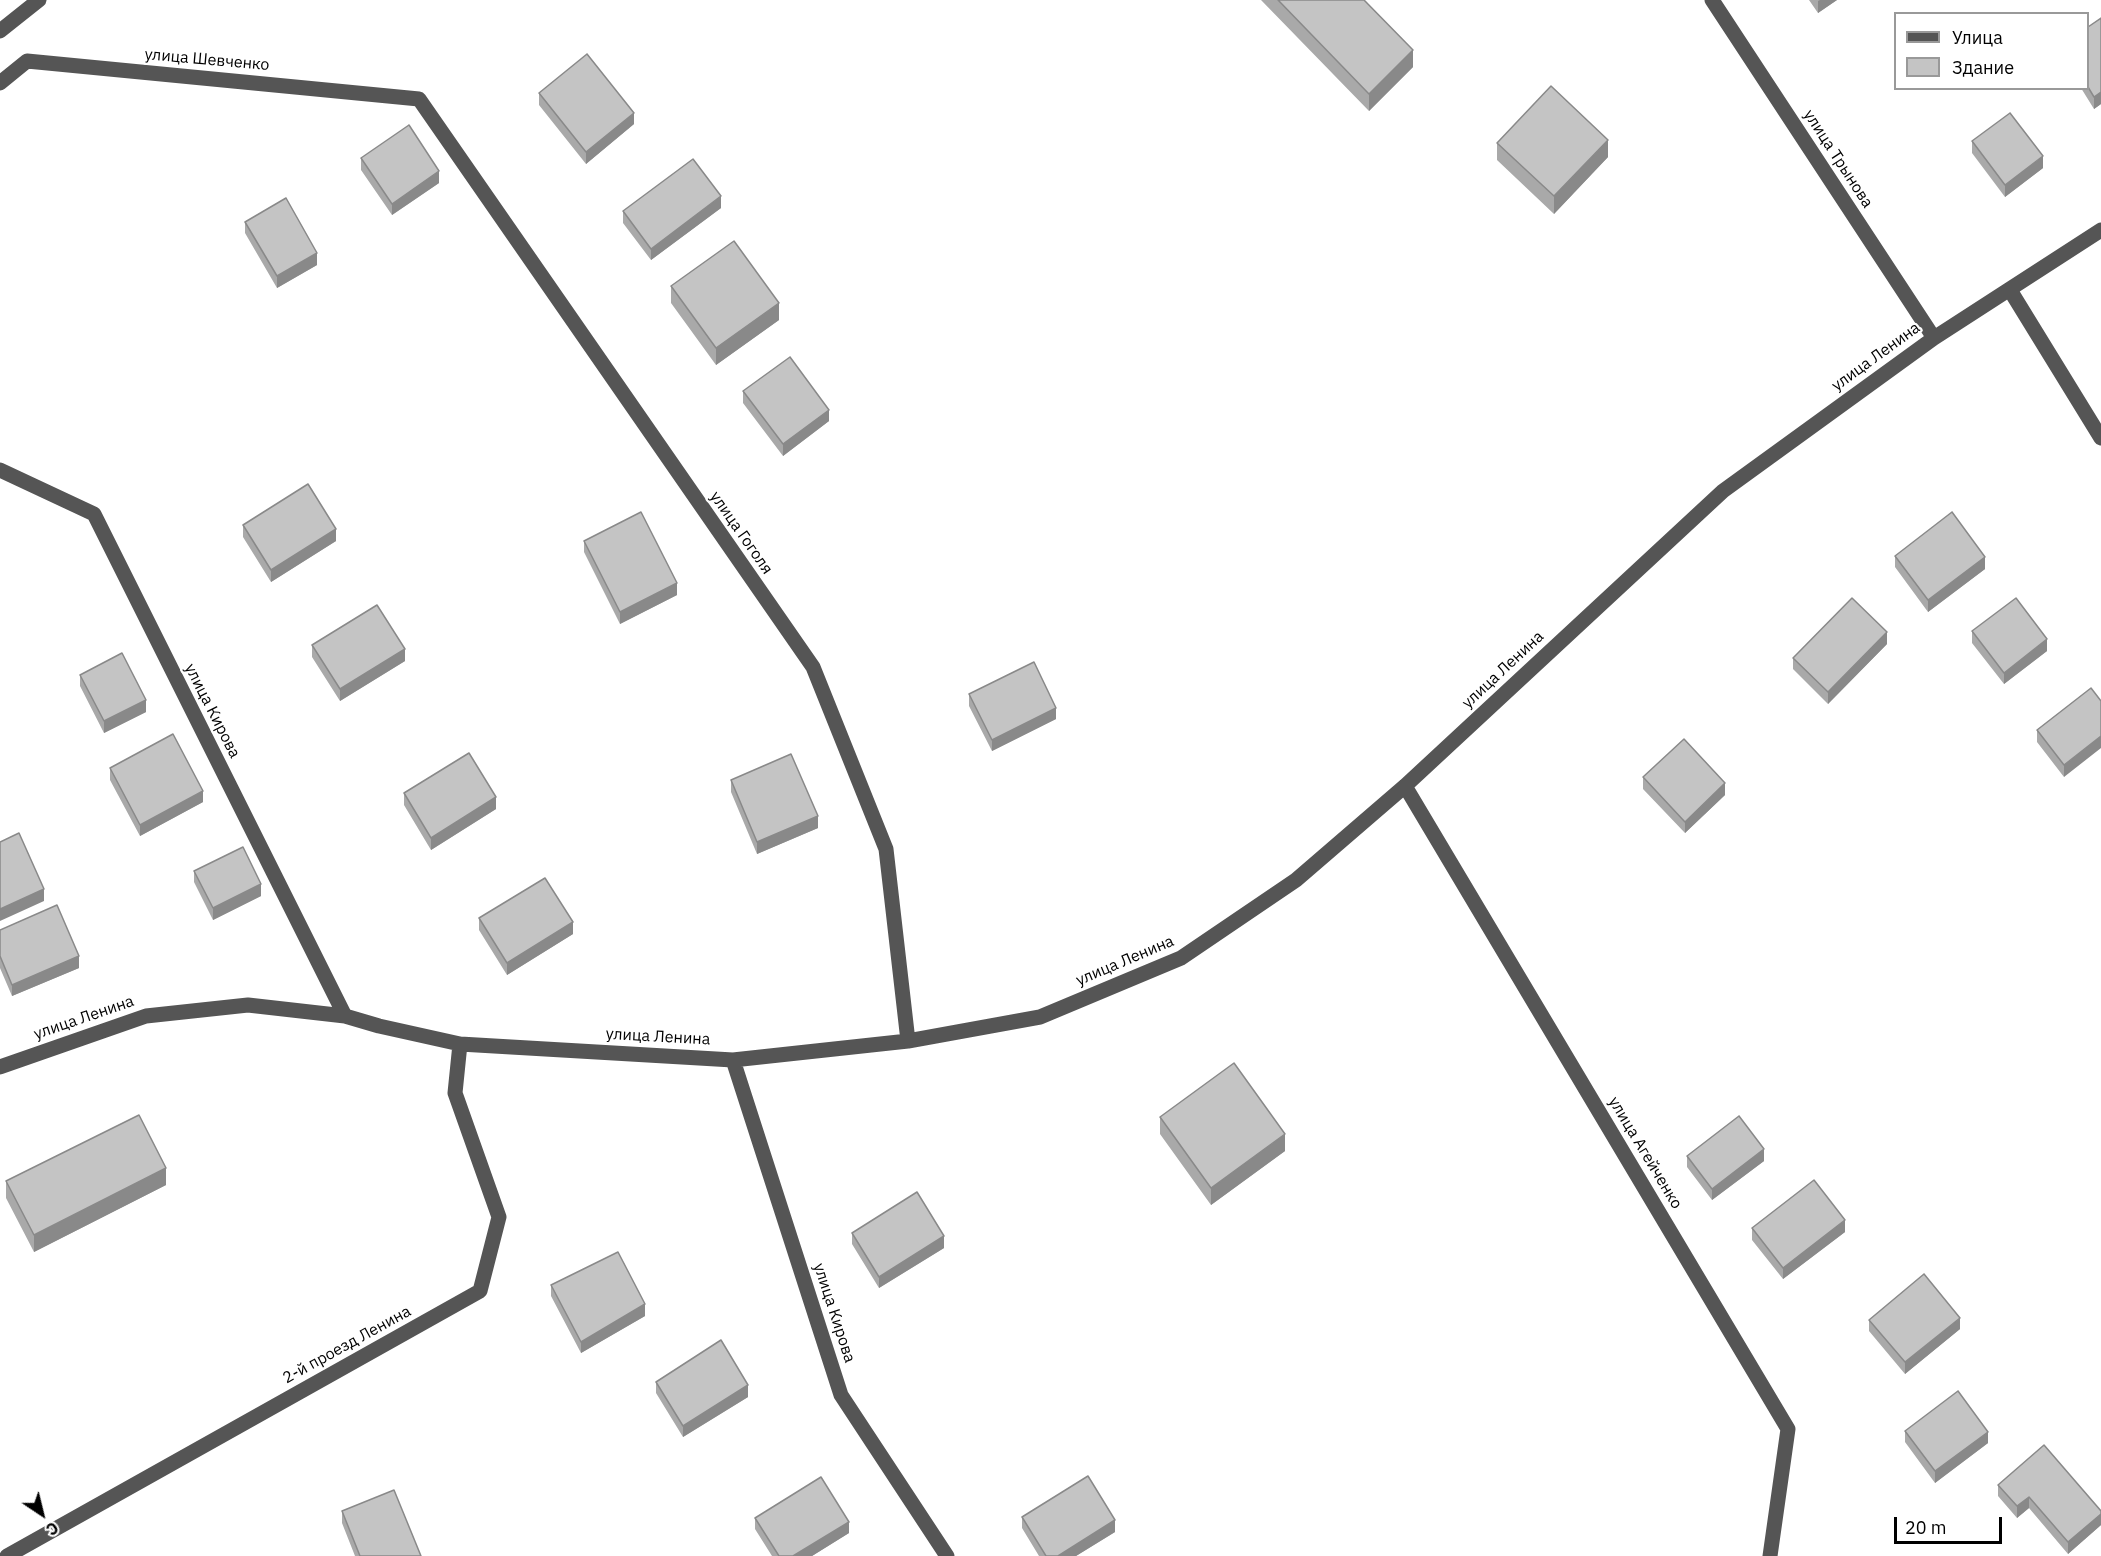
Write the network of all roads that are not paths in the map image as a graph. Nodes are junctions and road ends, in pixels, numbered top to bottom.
1 (39, 0) edge
2 (1712, 0) edge
3 (0, 31) edge
4 (0, 83) edge
5 (419, 99) joint
6 (2101, 230) edge
7 (2010, 290) junction
8 (1934, 338) junction
9 (2101, 438) edge
10 (0, 470) edge
11 (1405, 786) junction
12 (345, 1016) junction
13 (908, 1041) junction
14 (460, 1044) junction
15 (733, 1059) junction
16 (0, 1067) edge
17 (7, 1556) edge
18 (946, 1556) edge
19 (1770, 1556) edge

1 - 3 street
2 - 8 street, улица Трынова
4 - 5 street, улица Шевченко
5 - 13 street, улица Гоголя
6 - 7 street, улица Ленина
7 - 8 street, улица Ленина
7 - 9 street
8 - 11 street, улица Ленина
10 - 12 street, улица Кирова
11 - 13 street, улица Ленина
11 - 19 street, улица Агейченко
12 - 14 street, улица Ленина
12 - 16 street, улица Ленина
13 - 15 street, улица Ленина
14 - 15 street, улица Ленина
14 - 17 street, 2-й проезд Ленина
15 - 18 street, улица Кирова

